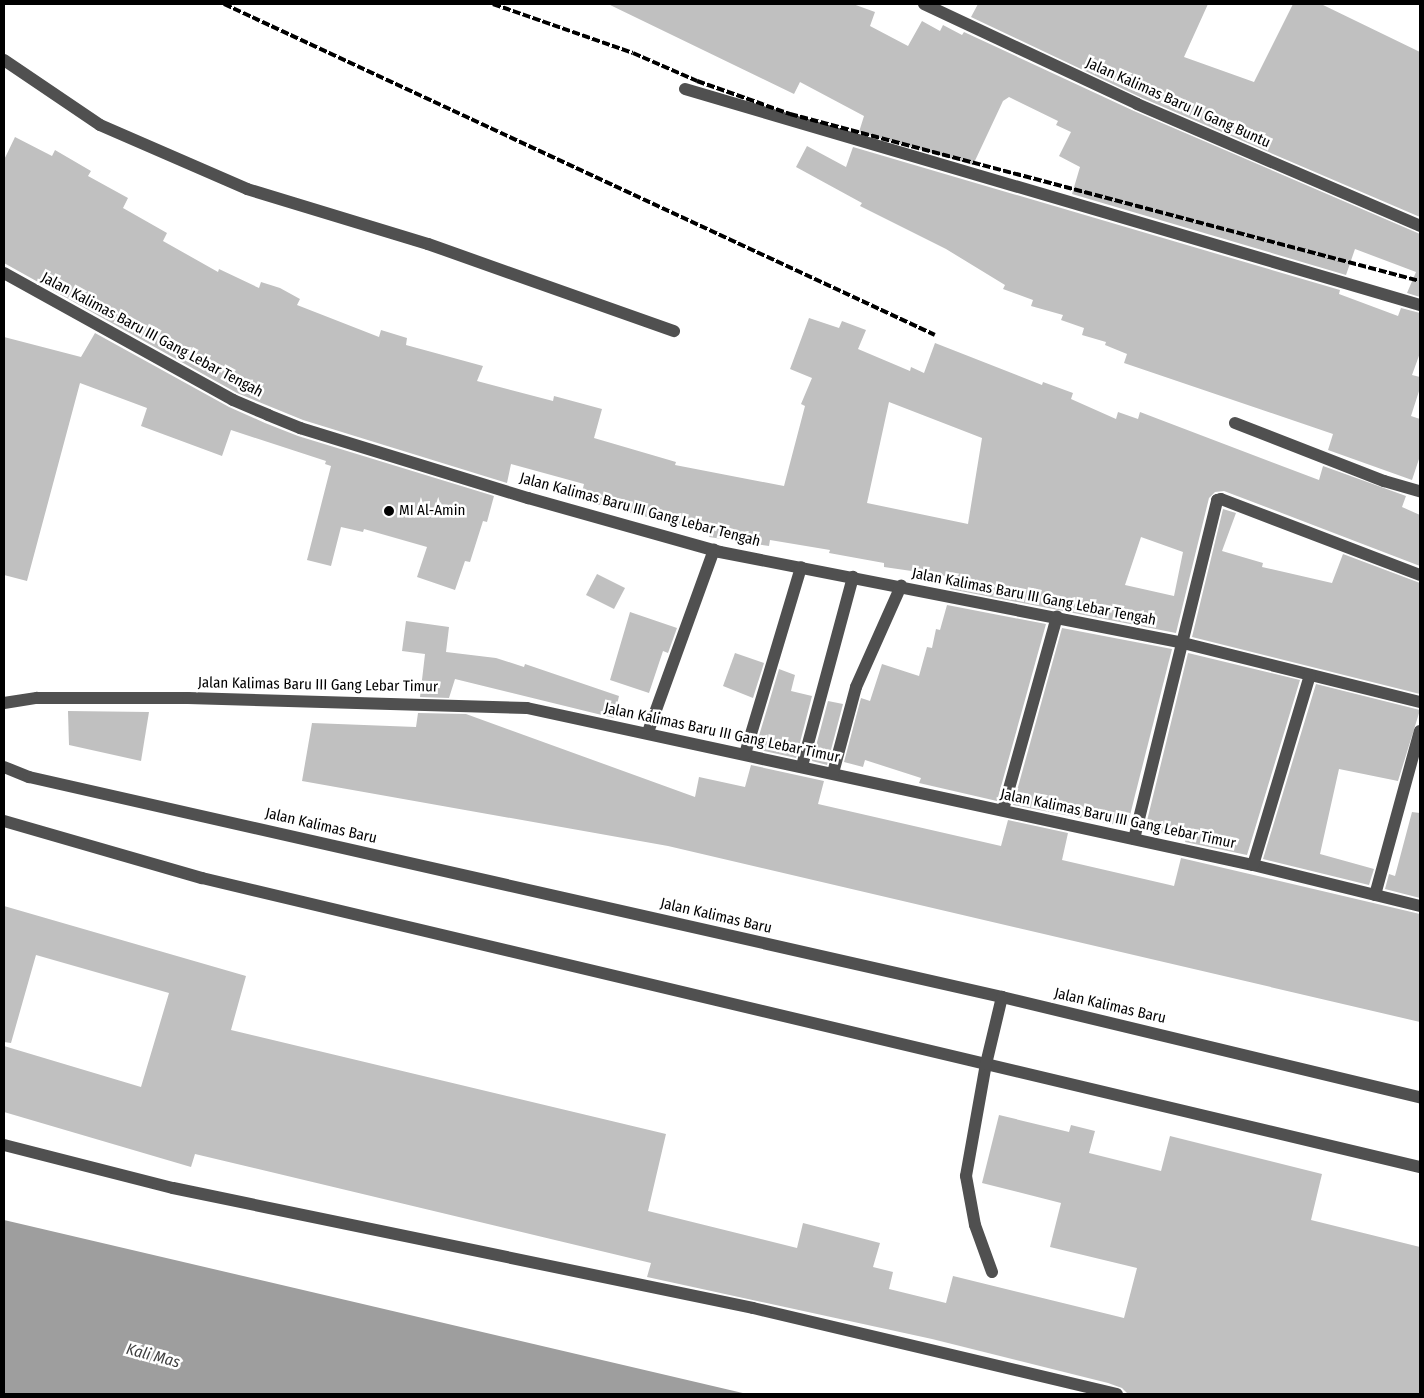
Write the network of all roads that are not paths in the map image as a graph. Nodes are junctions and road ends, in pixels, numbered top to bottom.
1 (924, 4) edge
2 (4, 60) edge
3 (685, 89) dead end
4 (1420, 226) edge
5 (4, 274) edge
6 (1420, 305) edge
7 (674, 331) dead end
8 (1235, 422) dead end
9 (1420, 490) edge
10 (714, 550) junction
11 (801, 567) junction
12 (1420, 575) edge
13 (853, 577) junction
14 (901, 586) junction
15 (1057, 616) junction
16 (1183, 643) junction
17 (1310, 675) junction
18 (1420, 702) edge
19 (4, 703) edge
20 (1420, 731) edge
21 (648, 732) junction
22 (746, 754) junction
23 (802, 766) junction
24 (4, 767) edge
25 (832, 773) junction
26 (1003, 810) junction
27 (4, 821) edge
28 (1134, 839) junction
29 (1253, 865) junction
30 (1375, 895) junction
31 (1420, 906) edge
32 (1002, 997) junction
33 (986, 1064) junction
34 (1420, 1097) edge
35 (4, 1145) edge
36 (1420, 1167) edge
37 (992, 1272) dead end
38 (1117, 1394) edge

1 - 4 street, Jalan Kalimas Baru II Gang Buntu
2 - 7 street
3 - 6 street
5 - 10 street, Jalan Kalimas Baru III Gang Lebar Tengah
8 - 9 street
10 - 11 street, Jalan Kalimas Baru III Gang Lebar Tengah
10 - 21 street
11 - 13 street, Jalan Kalimas Baru III Gang Lebar Tengah
11 - 22 street
12 - 16 street
13 - 14 street, Jalan Kalimas Baru III Gang Lebar Tengah
13 - 23 street
14 - 15 street, Jalan Kalimas Baru III Gang Lebar Tengah
14 - 25 street
15 - 16 street, Jalan Kalimas Baru III Gang Lebar Tengah
15 - 26 street
16 - 17 street, Jalan Kalimas Baru III Gang Lebar Tengah
16 - 28 street
17 - 18 street, Jalan Kalimas Baru III Gang Lebar Tengah
17 - 29 street
19 - 21 street, Jalan Kalimas Baru III Gang Lebar Timur
20 - 30 street
21 - 22 street, Jalan Kalimas Baru III Gang Lebar Timur
22 - 23 street, Jalan Kalimas Baru III Gang Lebar Timur
23 - 25 street, Jalan Kalimas Baru III Gang Lebar Timur
24 - 32 street, Jalan Kalimas Baru
25 - 26 street, Jalan Kalimas Baru III Gang Lebar Timur
26 - 28 street, Jalan Kalimas Baru III Gang Lebar Timur
27 - 33 street
28 - 29 street, Jalan Kalimas Baru III Gang Lebar Timur
29 - 30 street, Jalan Kalimas Baru III Gang Lebar Timur
30 - 31 street, Jalan Kalimas Baru III Gang Lebar Timur
32 - 33 street
32 - 34 street, Jalan Kalimas Baru
33 - 36 street
33 - 37 street
35 - 38 street

